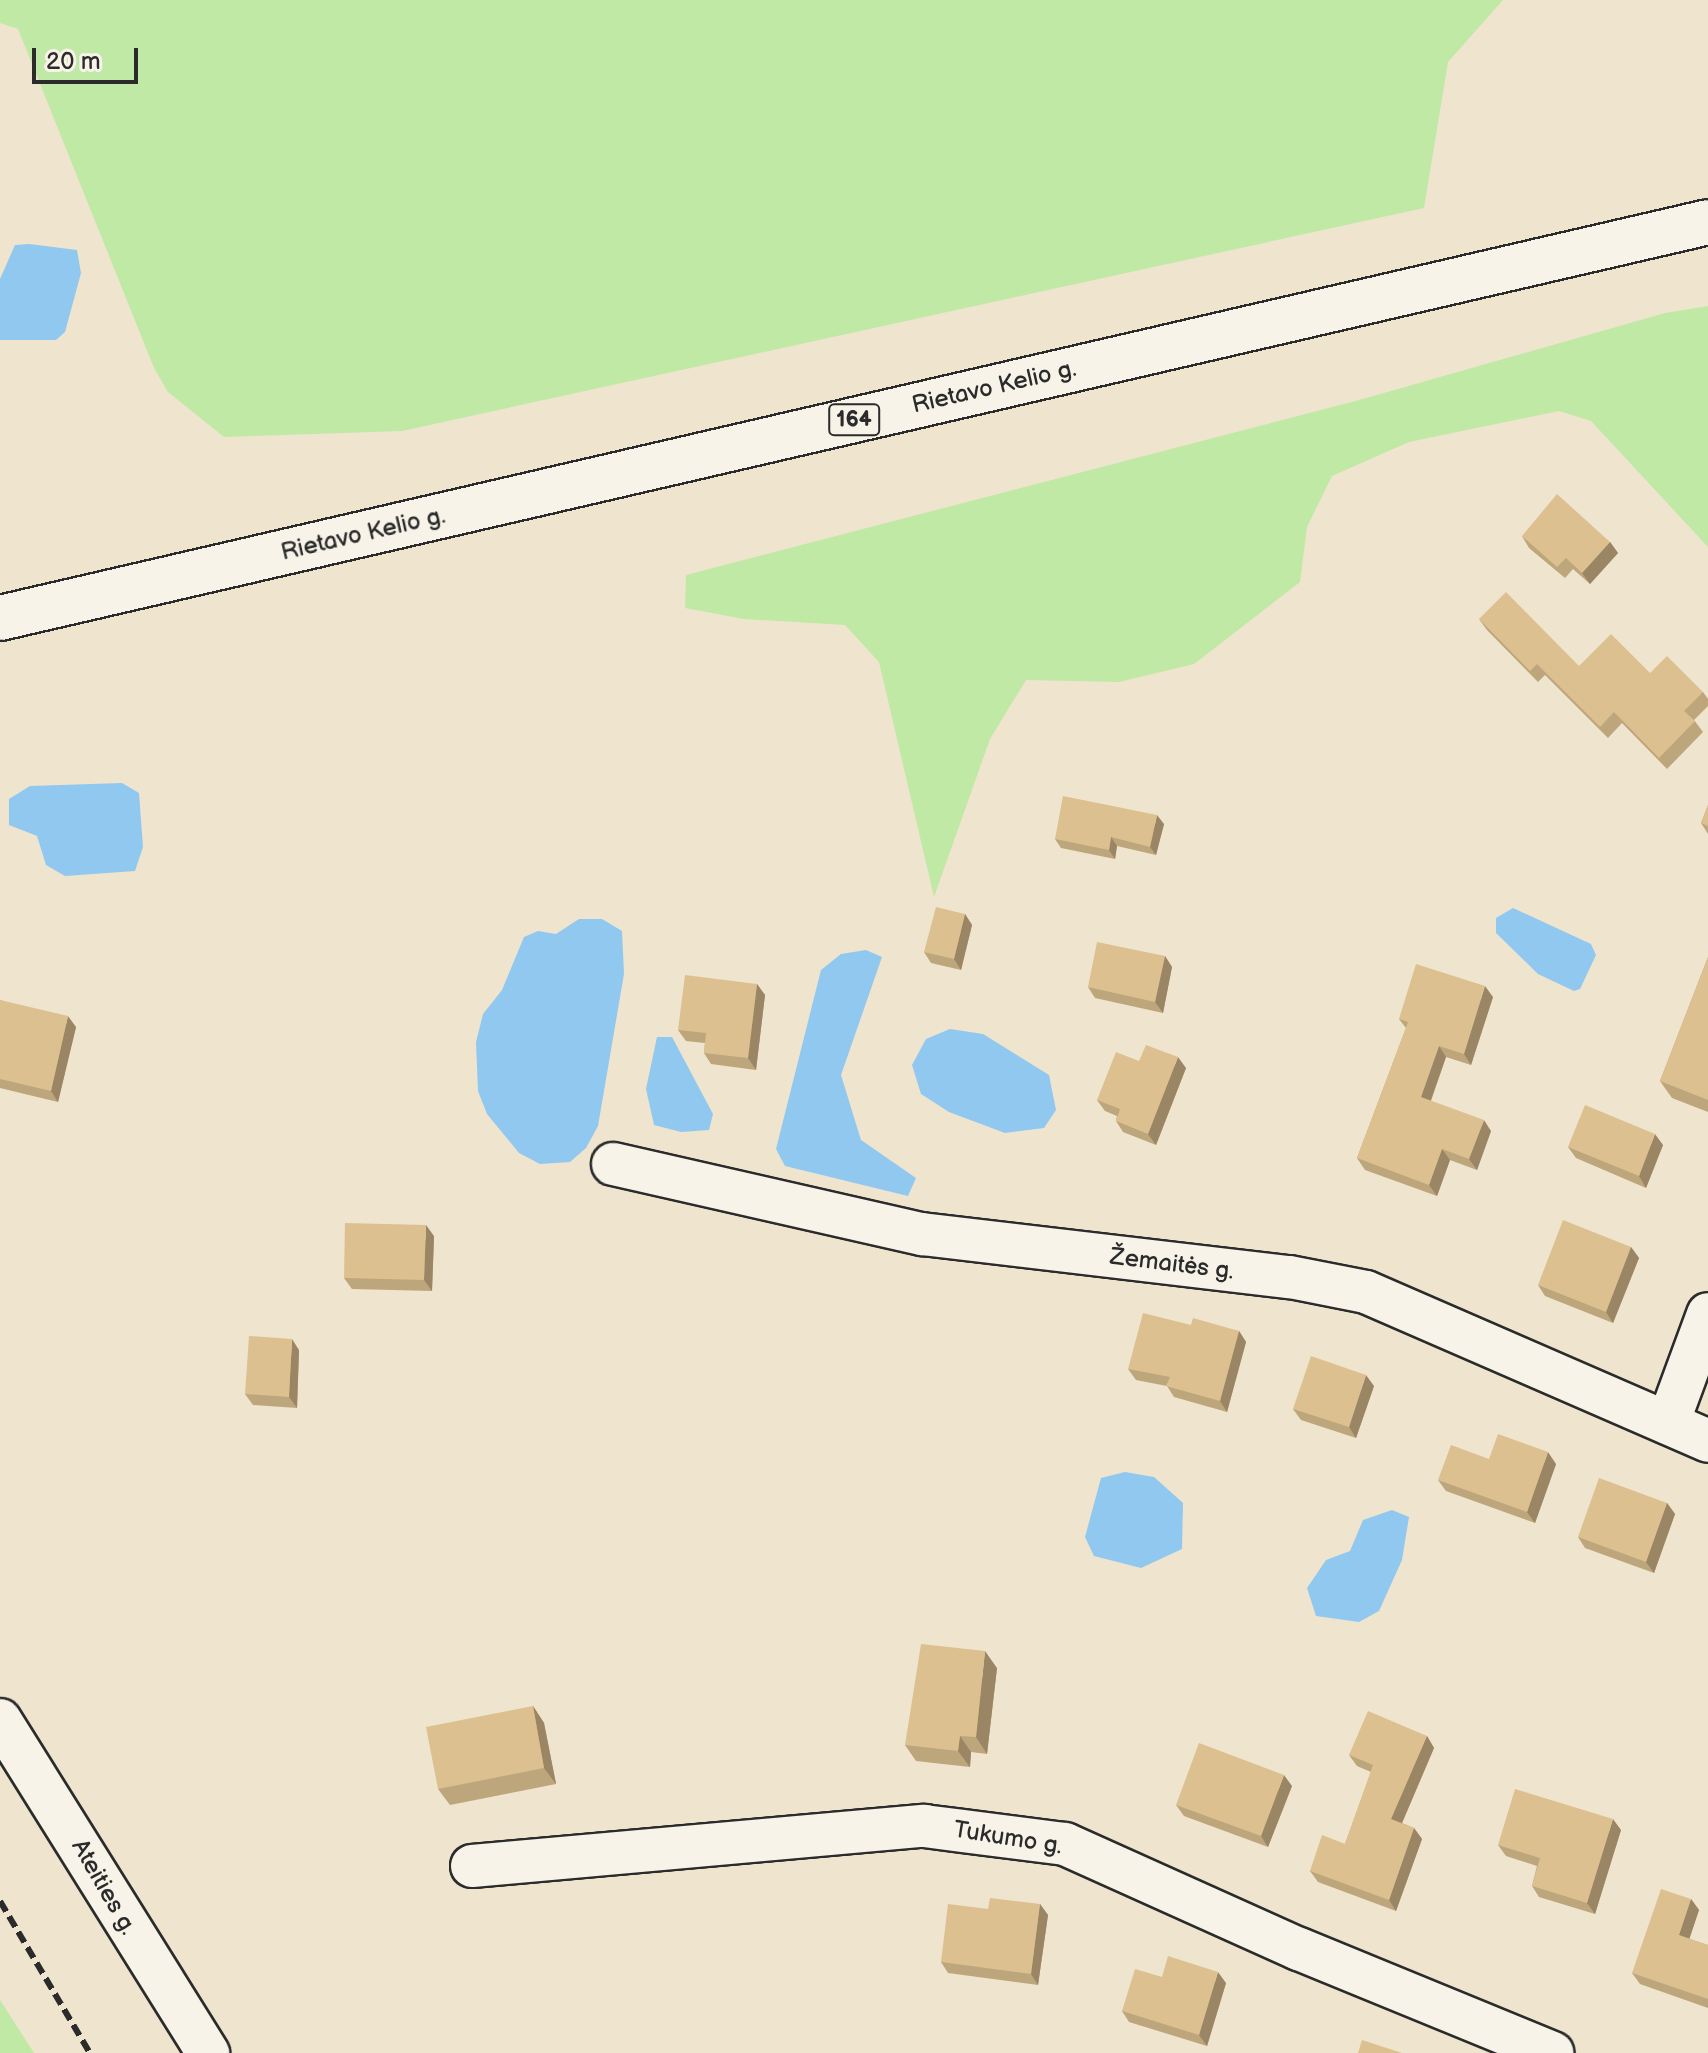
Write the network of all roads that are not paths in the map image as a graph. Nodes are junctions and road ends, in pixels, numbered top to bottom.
1 (1708, 222) edge
2 (0, 618) edge
3 (613, 1164) dead end
4 (1708, 1314) edge
5 (1668, 1423) junction
6 (1708, 1441) edge
7 (0, 1720) edge
8 (472, 1866) dead end
9 (208, 2053) edge
10 (1552, 2053) edge

1 - 2 main road, Rietavo Kelio g. / 164
3 - 5 street, Žemaitės g.
4 - 5 street
5 - 6 street, Žemaitės g.
7 - 9 street, Ateities g.
8 - 10 street, Tukumo g.

